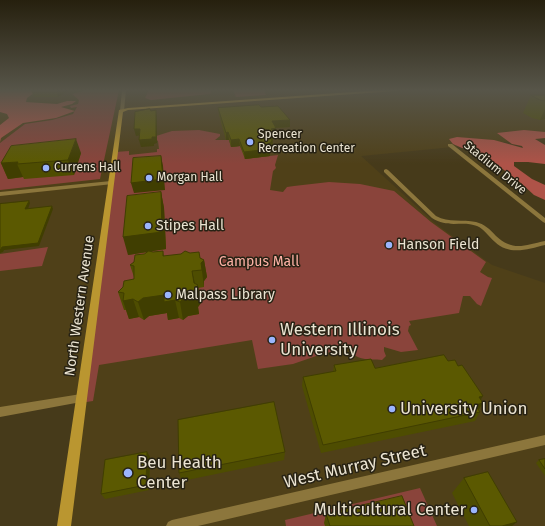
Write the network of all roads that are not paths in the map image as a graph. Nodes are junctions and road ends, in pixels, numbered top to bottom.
1 (121, 115) edge
2 (450, 145) dead end
3 (386, 171) dead end
4 (111, 183) junction
5 (0, 194) edge
6 (545, 221) edge
7 (545, 243) edge
8 (81, 398) junction
9 (0, 412) edge
10 (545, 440) edge
11 (64, 526) edge
12 (172, 526) edge

1 - 4 street, North Western Avenue
2 - 6 street, Stadium Drive
3 - 7 street
4 - 5 street
4 - 8 street, North Western Avenue
8 - 9 street
8 - 11 street, North Western Avenue
10 - 12 street, West Murray Street

